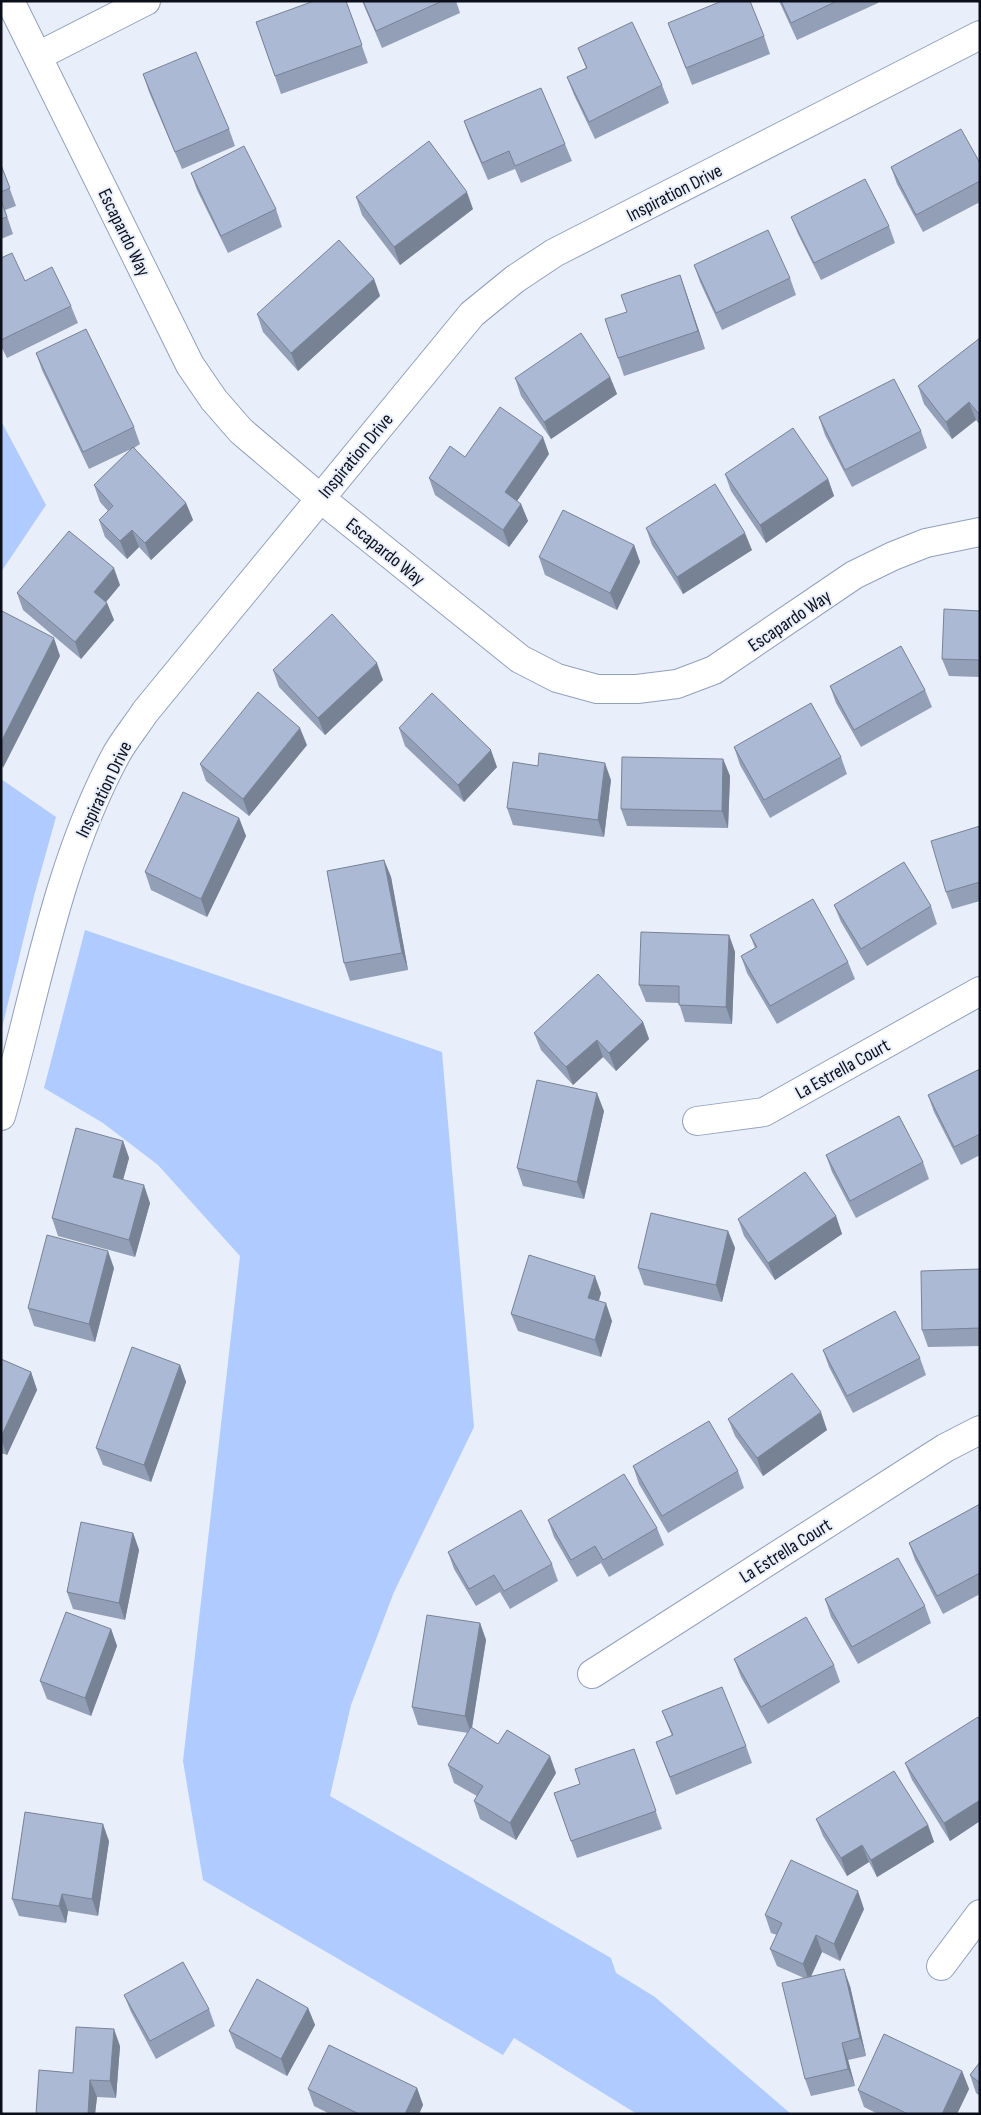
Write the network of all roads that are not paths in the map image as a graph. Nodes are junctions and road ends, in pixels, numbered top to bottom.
1 (10, 1) edge
2 (146, 1) edge
3 (980, 35) edge
4 (38, 56) junction
5 (320, 498) junction
6 (980, 532) edge
7 (980, 991) edge
8 (1, 1116) edge
9 (696, 1121) dead end
10 (980, 1430) edge
11 (592, 1674) dead end
12 (980, 1914) edge
13 (940, 1966) dead end

1 - 4 street, Escapardo Way
2 - 4 street
3 - 5 street, Inspiration Drive
4 - 5 street, Escapardo Way
5 - 6 street, Escapardo Way
5 - 8 street, Inspiration Drive
7 - 9 street, La Estrella Court
10 - 11 street, La Estrella Court
12 - 13 street

